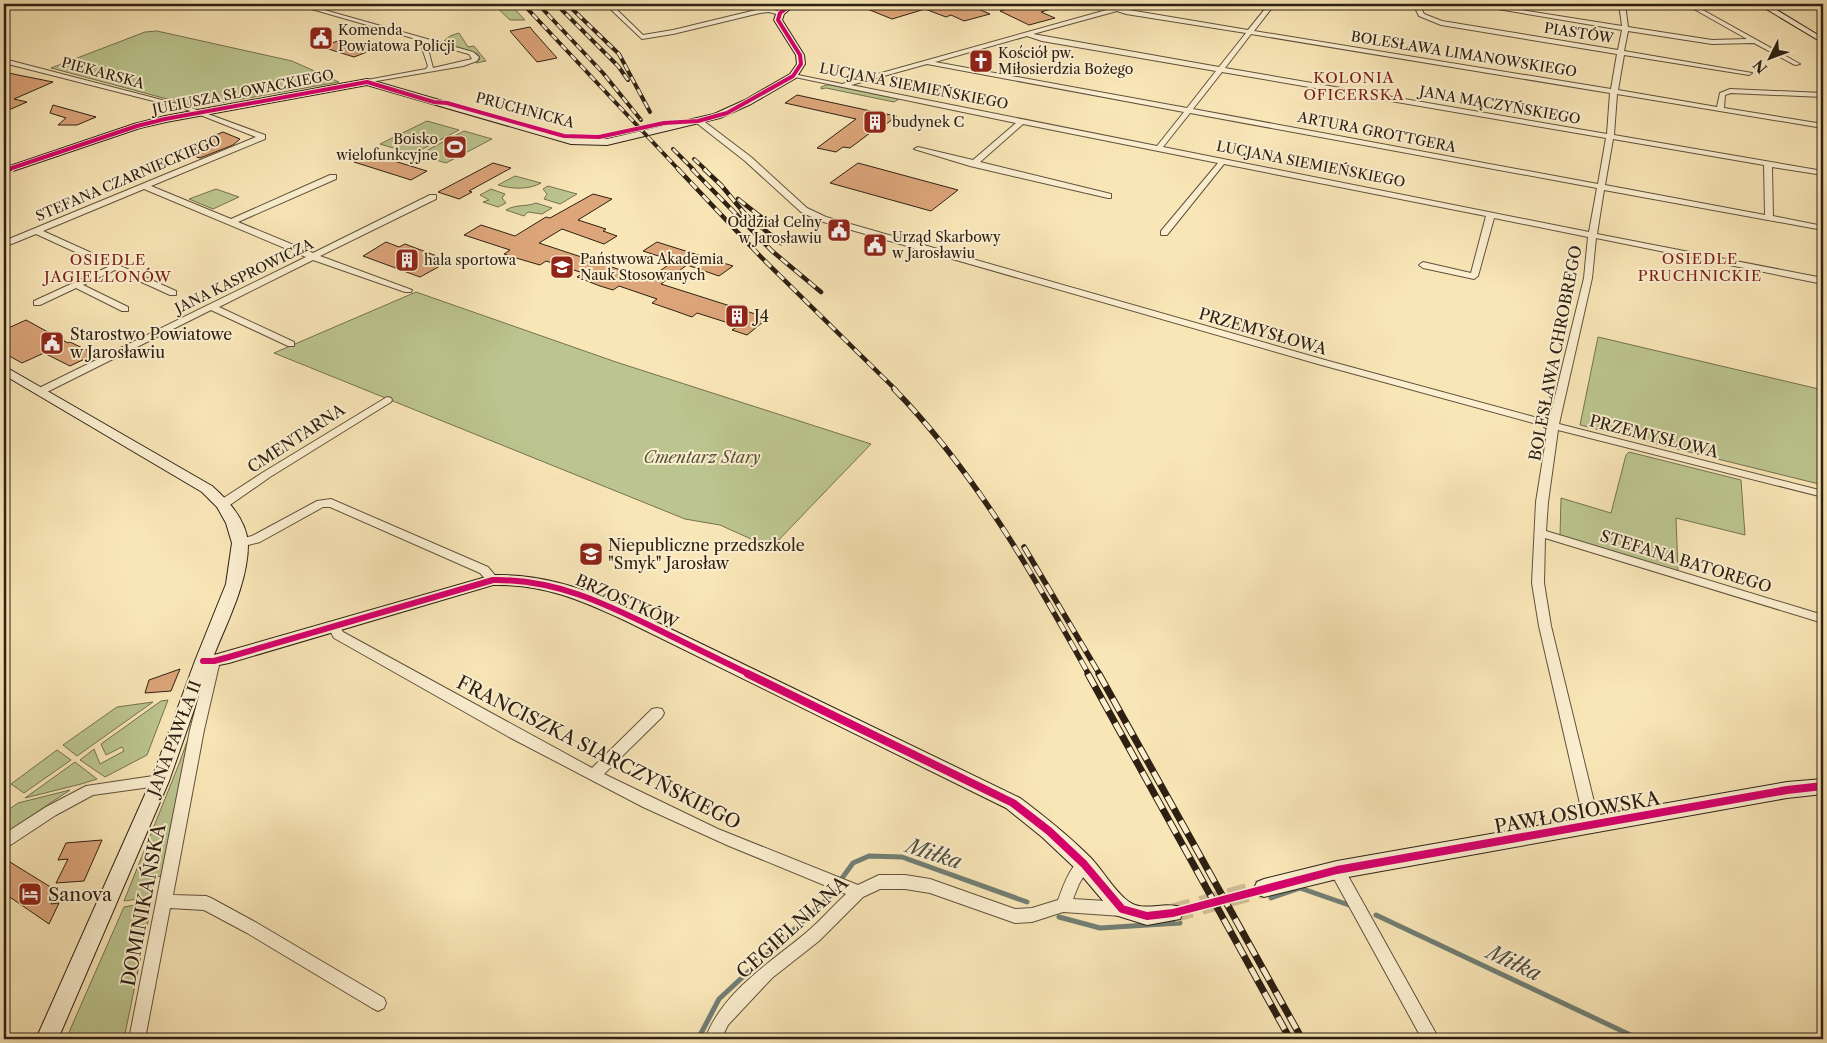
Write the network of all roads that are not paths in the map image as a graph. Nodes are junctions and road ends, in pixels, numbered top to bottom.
1 (297, 4) edge
2 (608, 4) edge
3 (792, 4) edge
4 (1101, 4) edge
5 (1135, 4) edge
6 (1272, 4) edge
7 (1424, 4) edge
8 (1622, 4) edge
9 (1688, 4) edge
10 (1762, 4) edge
11 (1489, 7) dead end
12 (1115, 10) junction
13 (780, 13) junction
14 (1625, 28) junction
15 (1250, 32) junction
16 (1026, 34) junction
17 (427, 40) junction
18 (1755, 41) junction
19 (1823, 41) edge
20 (1621, 52) junction
21 (4, 61) edge
22 (926, 62) junction
23 (1797, 64) dead end
24 (1221, 69) junction
25 (428, 71) junction
26 (1749, 73) dead end
27 (793, 76) junction
28 (397, 77) junction
29 (367, 82) junction
30 (843, 86) junction
31 (399, 91) junction
32 (1614, 91) junction
33 (1823, 95) edge
34 (1720, 108) junction
35 (1189, 110) junction
36 (195, 112) junction
37 (713, 117) junction
38 (698, 120) junction
39 (1022, 121) junction
40 (1823, 126) edge
41 (262, 136) joint
42 (1610, 136) junction
43 (723, 139) junction
44 (1159, 148) junction
45 (918, 149) dead end
46 (1223, 161) junction
47 (1768, 163) junction
48 (973, 164) junction
49 (4, 171) edge
50 (1823, 173) edge
51 (333, 177) dead end
52 (144, 186) junction
53 (1601, 187) junction
54 (1108, 196) dead end
55 (433, 197) dead end
56 (1491, 214) junction
57 (1770, 218) junction
58 (230, 223) junction
59 (1823, 228) edge
60 (36, 231) junction
61 (1164, 233) dead end
62 (1593, 235) junction
63 (4, 244) edge
64 (314, 257) junction
65 (1424, 265) dead end
66 (115, 267) junction
67 (1474, 276) junction
68 (1823, 281) edge
69 (76, 285) junction
70 (1472, 287) dead end
71 (408, 290) dead end
72 (173, 292) dead end
73 (37, 303) dead end
74 (212, 307) junction
75 (125, 309) dead end
76 (291, 344) dead end
77 (4, 370) edge
78 (41, 391) junction
79 (387, 400) dead end
80 (1553, 426) junction
81 (1823, 494) edge
82 (223, 504) junction
83 (1540, 533) junction
84 (240, 544) junction
85 (493, 580) junction
86 (1823, 619) edge
87 (334, 627) junction
88 (208, 661) junction
89 (656, 713) dead end
90 (594, 775) junction
91 (160, 781) junction
92 (1823, 786) edge
93 (1598, 823) junction
94 (4, 842) edge
95 (1084, 864) junction
96 (1337, 870) junction
97 (1264, 888) tunnel mouth
98 (858, 892) junction
99 (163, 901) junction
100 (1063, 905) junction
101 (1122, 908) junction
102 (1173, 913) tunnel mouth
103 (378, 1003) dead end
104 (47, 1039) edge
105 (138, 1039) edge
106 (713, 1039) edge
107 (1432, 1039) edge

1 - 17 street
2 - 13 street
3 - 13 main road
4 - 12 street, BOLESŁAWA LIMANOWSKIEGO
5 - 12 street
6 - 15 street
7 - 20 street, PIASTÓW
8 - 14 street, BOLESŁAWA CHROBREGO
9 - 18 street
10 - 19 main road
11 - 14 street
12 - 15 street, BOLESŁAWA LIMANOWSKIEGO
12 - 16 street
13 - 27 main road
14 - 18 street
14 - 20 street, BOLESŁAWA CHROBREGO
15 - 24 street
15 - 32 street, BOLESŁAWA LIMANOWSKIEGO
16 - 22 street
16 - 24 street, JANA MĄCZYŃSKIEGO
17 - 25 street
17 - 25 street, JULIUSZA SŁOWACKIEGO
18 - 23 street
20 - 26 street, PIASTÓW
20 - 32 street, BOLESŁAWA CHROBREGO
21 - 36 street, PIEKARSKA
22 - 30 street
22 - 35 street, ARTURA GROTTGERA
24 - 35 street
24 - 42 street, JANA MĄCZYŃSKIEGO
25 - 28 street, JULIUSZA SŁOWACKIEGO
27 - 30 street, LUCJANA SIEMIEŃSKIEGO
27 - 37 main road, PRUCHNICKA
28 - 29 street, JULIUSZA SŁOWACKIEGO
28 - 31 street
29 - 31 main road, PRUCHNICKA
29 - 36 main road, JULIUSZA SŁOWACKIEGO
30 - 39 street, LUCJANA SIEMIEŃSKIEGO
31 - 38 main road, PRUCHNICKA
32 - 34 street, BOLESŁAWA LIMANOWSKIEGO
32 - 42 street, BOLESŁAWA CHROBREGO
33 - 34 street
34 - 40 street, BOLESŁAWA LIMANOWSKIEGO
35 - 44 street
35 - 53 street, ARTURA GROTTGERA
36 - 41 street, PIEKARSKA
36 - 49 main road, JULIUSZA SŁOWACKIEGO
37 - 38 main road, PRUCHNICKA
37 - 43 street
38 - 43 street, PRZEMYSŁOWA
39 - 44 street, LUCJANA SIEMIEŃSKIEGO
39 - 48 street
41 - 52 street, STEFANA CZARNIECKIEGO
42 - 47 street, JANA MĄCZYŃSKIEGO
42 - 53 street, BOLESŁAWA CHROBREGO
43 - 80 street, PRZEMYSŁOWA
44 - 46 street, LUCJANA SIEMIEŃSKIEGO
45 - 48 street
46 - 56 street, LUCJANA SIEMIEŃSKIEGO
46 - 61 street
47 - 50 street, JANA MĄCZYŃSKIEGO
47 - 57 street
48 - 54 street
51 - 58 street
52 - 58 street
52 - 60 street, STEFANA CZARNIECKIEGO
53 - 57 street, ARTURA GROTTGERA
53 - 62 street, BOLESŁAWA CHROBREGO
55 - 64 street, JANA KASPROWICZA
56 - 62 street, LUCJANA SIEMIEŃSKIEGO
56 - 67 street
57 - 59 street, ARTURA GROTTGERA
58 - 64 street
60 - 63 street, STEFANA CZARNIECKIEGO
60 - 66 street
62 - 68 street, LUCJANA SIEMIEŃSKIEGO
62 - 80 street, BOLESŁAWA CHROBREGO
64 - 71 street
64 - 74 street, JANA KASPROWICZA
65 - 67 street
66 - 69 street
66 - 72 street
67 - 70 street
69 - 73 street
69 - 75 street
74 - 76 street
74 - 78 street, JANA KASPROWICZA
77 - 78 main road, JANA PAWŁA II
78 - 82 main road, JANA PAWŁA II
79 - 82 street, CMENTARNA
80 - 81 street, PRZEMYSŁOWA
80 - 83 street, BOLESŁAWA CHROBREGO
82 - 84 main road, JANA PAWŁA II
83 - 86 street, STEFANA BATOREGO
83 - 93 street, BOLESŁAWA CHROBREGO
84 - 85 street
84 - 88 main road, JANA PAWŁA II
85 - 87 main road, BRZOSTKÓW
85 - 95 main road, BRZOSTKÓW
87 - 88 main road, BRZOSTKÓW
87 - 90 street, FRANCISZKA SIARCZYŃSKIEGO
88 - 91 main road, JANA PAWŁA II
88 - 99 street, DOMINIKAŃSKA
89 - 90 street
90 - 98 street, FRANCISZKA SIARCZYŃSKIEGO
91 - 94 street
91 - 104 main road, JANA PAWŁA II
92 - 93 main road, PAWŁOSIOWSKA
93 - 96 main road, PAWŁOSIOWSKA
95 - 100 street
95 - 101 main road, BRZOSTKÓW
96 - 97 main road, PAWŁOSIOWSKA
96 - 107 street
98 - 100 street, CEGIELNIANA
98 - 106 street, CEGIELNIANA
99 - 103 street
99 - 105 street, DOMINIKAŃSKA
100 - 101 street, CEGIELNIANA
101 - 102 main road

